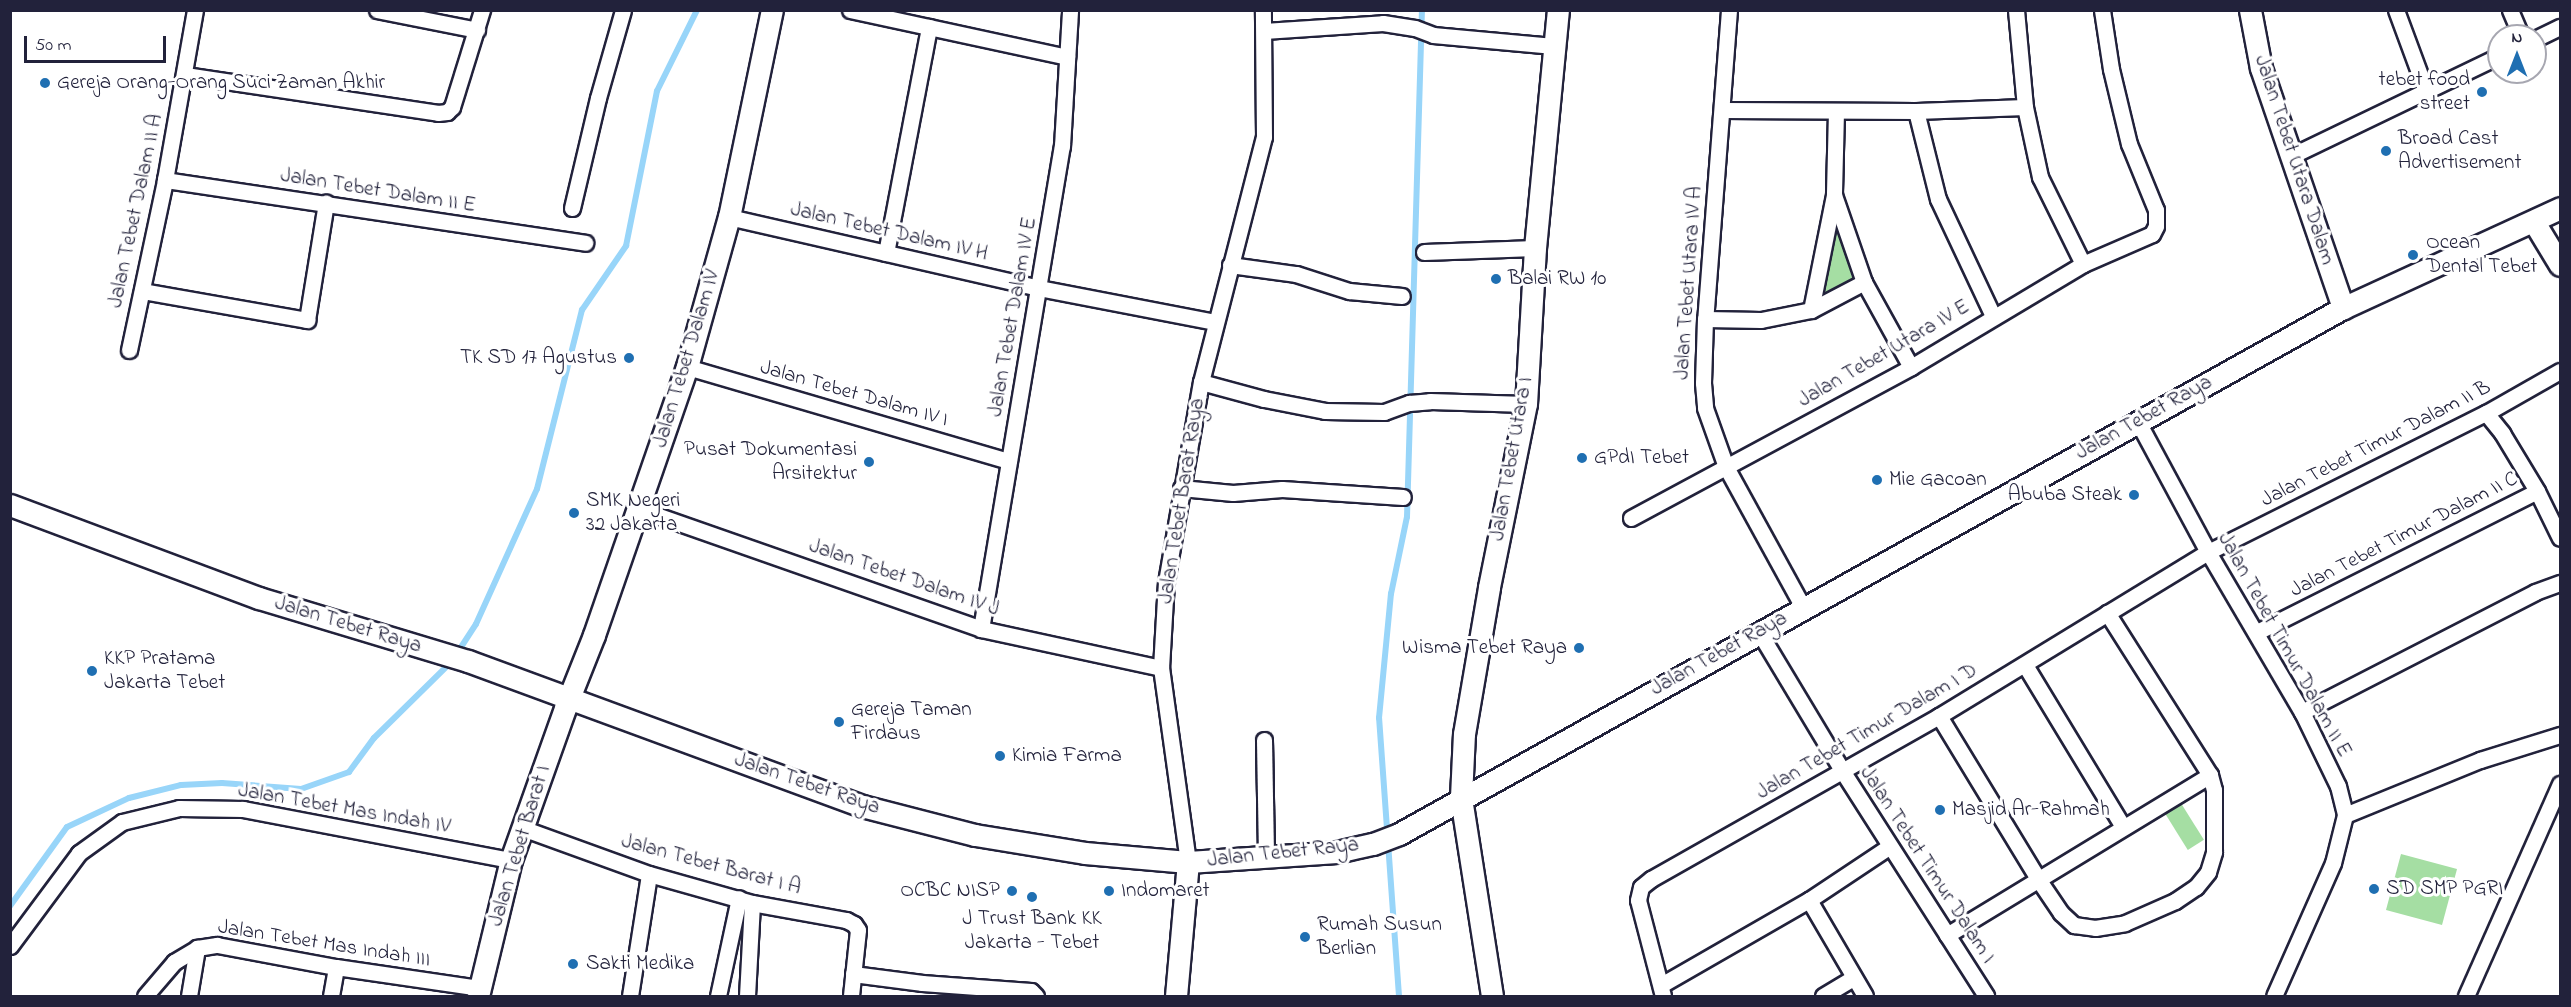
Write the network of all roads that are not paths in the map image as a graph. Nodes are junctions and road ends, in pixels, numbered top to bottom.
1 (195, 10) edge
2 (377, 10) edge
3 (482, 10) edge
4 (623, 10) edge
5 (772, 10) edge
6 (850, 10) edge
7 (1070, 10) edge
8 (1263, 10) edge
9 (1558, 10) edge
10 (1729, 10) edge
11 (2016, 10) edge
12 (2102, 10) edge
13 (2250, 10) edge
14 (2396, 10) edge
15 (2510, 10) edge
16 (2516, 24) edge
17 (929, 27) junction
18 (477, 30) junction
19 (1264, 31) junction
20 (1553, 46) junction
21 (1067, 57) junction
22 (2487, 62) edge
23 (185, 75) junction
24 (2426, 91) junction
25 (2025, 106) junction
26 (1723, 110) junction
27 (1836, 111) junction
28 (1916, 111) junction
29 (2291, 156) junction
30 (165, 180) junction
31 (1834, 195) junction
32 (326, 203) junction
33 (572, 208) dead end
34 (2560, 208) edge
35 (729, 217) junction
36 (2534, 222) junction
37 (585, 243) dead end
38 (1535, 248) junction
39 (1424, 252) dead end
40 (886, 253) junction
41 (2083, 264) junction
42 (1230, 265) junction
43 (2560, 266) edge
44 (1864, 282) junction
45 (1039, 288) junction
46 (142, 291) junction
47 (1402, 296) dead end
48 (2343, 308) junction
49 (1811, 310) junction
50 (1994, 316) junction
51 (1705, 319) junction
52 (1215, 322) junction
53 (129, 350) dead end
54 (687, 367) junction
55 (1911, 367) junction
56 (2560, 370) edge
57 (1201, 382) junction
58 (1526, 404) junction
59 (2486, 413) junction
60 (2138, 422) junction
61 (1009, 462) junction
62 (1726, 467) junction
63 (1181, 488) junction
64 (2537, 491) junction
65 (1403, 496) dead end
66 (10, 505) edge
67 (639, 509) junction
68 (1631, 518) dead end
69 (2560, 538) edge
70 (2208, 552) junction
71 (2560, 583) edge
72 (1803, 607) junction
73 (2107, 613) junction
74 (981, 629) junction
75 (1759, 632) junction
76 (2257, 632) junction
77 (2025, 665) junction
78 (1161, 668) junction
79 (569, 698) junction
80 (2302, 712) junction
81 (1939, 716) junction
82 (2560, 735) edge
83 (1264, 740) dead end
84 (1843, 772) junction
85 (2210, 775) junction
86 (2560, 784) edge
87 (1461, 797) junction
88 (2345, 815) junction
89 (2124, 827) junction
90 (522, 828) junction
91 (1890, 846) junction
92 (1266, 857) junction
93 (511, 860) junction
94 (1188, 862) junction
95 (649, 874) junction
96 (2038, 879) junction
97 (746, 900) junction
98 (1809, 900) junction
99 (1947, 935) junction
100 (10, 946) edge
101 (197, 948) junction
102 (336, 968) junction
103 (853, 974) junction
104 (1853, 978) junction
105 (1662, 991) edge
106 (479, 992) edge
107 (1034, 994) edge
108 (146, 996) edge
109 (189, 996) edge
110 (331, 996) edge
111 (630, 996) edge
112 (718, 996) edge
113 (747, 996) edge
114 (851, 996) edge
115 (1176, 996) edge
116 (1492, 996) edge
117 (1823, 996) edge
118 (1865, 996) edge
119 (1986, 996) edge
120 (2274, 996) edge
121 (2466, 996) edge

1 - 23 street, Jalan Tebet Dalam II A
2 - 18 street
3 - 18 street
4 - 33 street
5 - 35 main road, Jalan Tebet Dalam IV
6 - 17 street
7 - 21 street, Jalan Tebet Dalam IV E
8 - 19 street, Jalan Tebet Barat Raya
9 - 20 main road, Jalan Tebet Utara I
10 - 26 street, Jalan Tebet Utara IV A
11 - 25 street
12 - 41 street, Jalan Tebet Utara IV E
13 - 29 main road, Jalan Tebet Utara Dalam
14 - 24 street
15 - 16 street
17 - 21 street
17 - 40 street
18 - 23 street
19 - 20 street
19 - 42 street, Jalan Tebet Barat Raya
20 - 38 main road, Jalan Tebet Utara I
21 - 45 street, Jalan Tebet Dalam IV E
22 - 24 street
23 - 30 street, Jalan Tebet Dalam II A
24 - 29 street
25 - 28 street
25 - 41 street
26 - 27 street
26 - 51 street, Jalan Tebet Utara IV A
27 - 28 street
27 - 31 street
28 - 50 street
29 - 48 main road, Jalan Tebet Utara Dalam
30 - 32 street, Jalan Tebet Dalam II E
30 - 46 street, Jalan Tebet Dalam II A
31 - 44 street
31 - 49 street
32 - 37 street, Jalan Tebet Dalam II E
32 - 46 street
34 - 36 main road, Jalan Tebet Raya
35 - 40 street, Jalan Tebet Dalam IV H
35 - 54 main road, Jalan Tebet Dalam IV
36 - 43 main road
36 - 48 main road, Jalan Tebet Raya
38 - 39 street
38 - 58 main road, Jalan Tebet Utara I
40 - 45 street, Jalan Tebet Dalam IV H
41 - 50 street, Jalan Tebet Utara IV E
42 - 47 street
42 - 52 street, Jalan Tebet Barat Raya
44 - 49 street
44 - 55 street
45 - 52 street, Jalan Tebet Dalam IV H
45 - 61 street, Jalan Tebet Dalam IV E
46 - 53 street, Jalan Tebet Dalam II A
48 - 60 main road, Jalan Tebet Raya
49 - 51 street
50 - 55 street, Jalan Tebet Utara IV E
51 - 62 street, Jalan Tebet Utara IV A
52 - 57 street, Jalan Tebet Barat Raya
54 - 61 street, Jalan Tebet Dalam IV I
54 - 67 main road, Jalan Tebet Dalam IV
55 - 62 street, Jalan Tebet Utara IV E
56 - 59 street, Jalan Tebet Timur Dalam II B
57 - 58 street
57 - 63 street, Jalan Tebet Barat Raya
58 - 87 main road, Jalan Tebet Utara I
59 - 64 street
59 - 70 street, Jalan Tebet Timur Dalam II B
60 - 70 street, Jalan Tebet Timur Dalam II E
60 - 72 main road, Jalan Tebet Raya
61 - 74 street, Jalan Tebet Dalam IV E
62 - 68 street, Jalan Tebet Utara IV E
62 - 72 street, Jalan Tebet Utara IV A
63 - 65 street
63 - 78 street, Jalan Tebet Barat Raya
64 - 69 street
64 - 76 street, Jalan Tebet Timur Dalam II C
66 - 79 main road, Jalan Tebet Raya
67 - 74 street, Jalan Tebet Dalam IV J
67 - 79 main road, Jalan Tebet Dalam IV
70 - 73 street, Jalan Tebet Timur Dalam I D
70 - 76 street, Jalan Tebet Timur Dalam II E
71 - 80 street
72 - 75 main road, Jalan Tebet Raya
73 - 77 street, Jalan Tebet Timur Dalam I D
73 - 85 street
74 - 78 street, Jalan Tebet Dalam IV J
75 - 84 street, Jalan Tebet Timur Dalam I
75 - 87 main road, Jalan Tebet Raya
76 - 80 street, Jalan Tebet Timur Dalam II E
77 - 81 street, Jalan Tebet Timur Dalam I D
77 - 89 street
78 - 94 street, Jalan Tebet Barat Raya
79 - 90 main road, Jalan Tebet Barat I
79 - 94 main road, Jalan Tebet Raya
80 - 88 street, Jalan Tebet Timur Dalam II E
81 - 84 street, Jalan Tebet Timur Dalam I D
81 - 96 street
82 - 88 street
83 - 92 street
84 - 91 street, Jalan Tebet Timur Dalam I
84 - 105 street, Jalan Tebet Timur Dalam I D
85 - 89 street
85 - 96 street
86 - 121 street
87 - 92 main road, Jalan Tebet Raya
87 - 116 main road, Jalan Tebet Utara I
88 - 120 street, Jalan Tebet Timur Dalam II E
89 - 96 street
90 - 93 main road, Jalan Tebet Barat I
90 - 95 street, Jalan Tebet Barat I A
91 - 98 street
91 - 99 street, Jalan Tebet Timur Dalam I
92 - 94 main road, Jalan Tebet Raya
93 - 100 street, Jalan Tebet Mas Indah IV
93 - 106 main road, Jalan Tebet Barat I
94 - 115 main road, Jalan Tebet Barat Raya
95 - 97 street, Jalan Tebet Barat I A
95 - 111 street
96 - 99 street
97 - 103 street, Jalan Tebet Barat I A
97 - 112 street
97 - 113 street
98 - 104 street
98 - 105 street
99 - 119 street, Jalan Tebet Timur Dalam I
101 - 102 street, Jalan Tebet Mas Indah III
101 - 108 street, Jalan Tebet Mas Indah III
101 - 109 street
102 - 106 street, Jalan Tebet Mas Indah III
102 - 110 street
103 - 107 street
103 - 114 street, Jalan Tebet Barat I A
104 - 117 street
104 - 118 street

